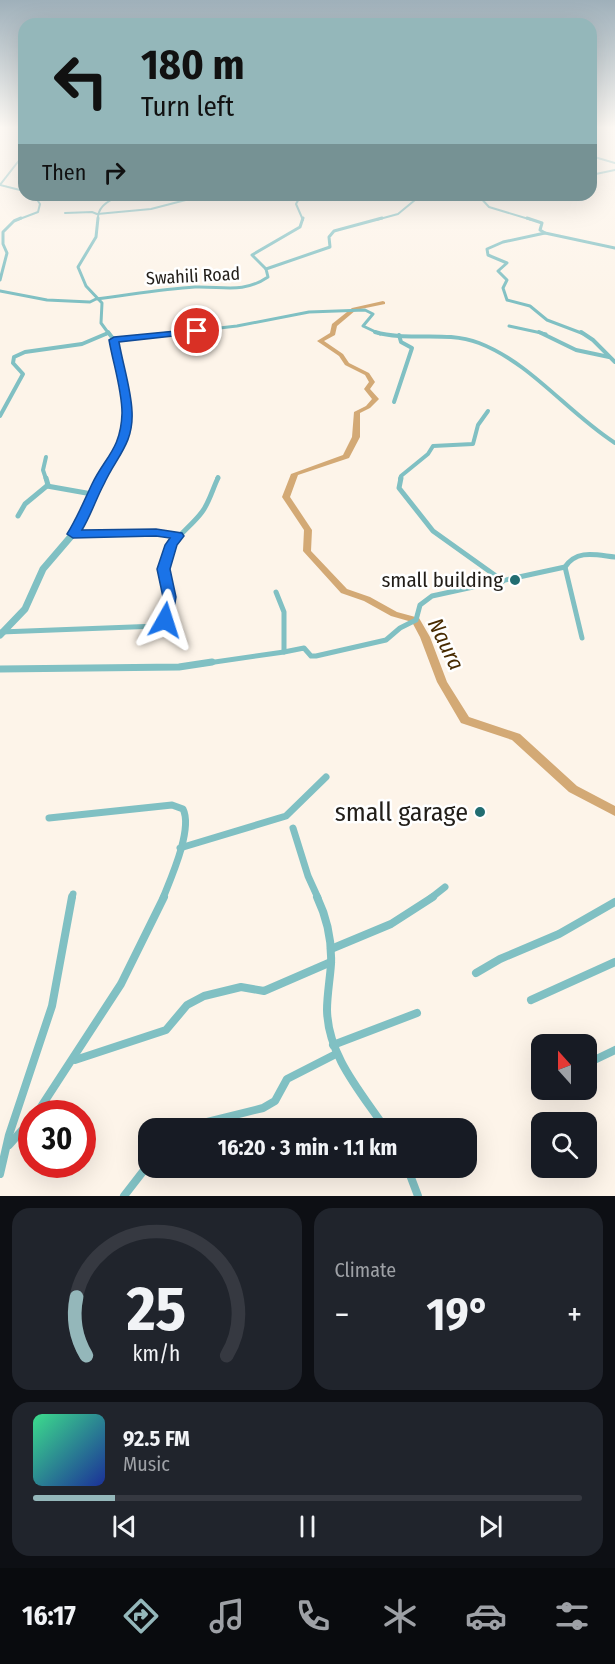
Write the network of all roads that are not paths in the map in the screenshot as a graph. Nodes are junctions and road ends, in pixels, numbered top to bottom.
1 (0, 185) edge
2 (18, 190) edge
3 (38, 201) edge
4 (109, 201) edge
5 (182, 201) edge
6 (298, 201) edge
7 (414, 201) edge
8 (484, 201) edge
9 (65, 213) dead end
10 (97, 214) junction
11 (545, 233) junction
12 (615, 248) edge
13 (266, 269) junction
14 (0, 280) edge
15 (1, 290) edge
16 (96, 299) junction
17 (508, 326) dead end
18 (108, 333) junction
19 (399, 335) junction
20 (114, 340) junction
21 (609, 357) junction
22 (615, 362) edge
23 (394, 402) dead end
24 (488, 411) dead end
25 (0, 416) edge
26 (615, 443) edge
27 (46, 457) dead end
28 (218, 477) dead end
29 (47, 486) junction
30 (92, 494) junction
31 (18, 516) dead end
32 (73, 534) junction
33 (178, 536) junction
34 (615, 557) edge
35 (565, 567) junction
36 (503, 581) junction
37 (276, 592) dead end
38 (1, 633) edge
39 (582, 638) dead end
40 (284, 652) junction
41 (0, 669) edge
42 (326, 777) dead end
43 (49, 818) dead end
44 (292, 828) dead end
45 (180, 848) junction
46 (445, 887) dead end
47 (73, 894) dead end
48 (615, 902) edge
49 (331, 950) junction
50 (332, 962) junction
51 (615, 962) edge
52 (477, 973) dead end
53 (531, 1000) dead end
54 (417, 1013) dead end
55 (334, 1050) junction
56 (615, 1050) edge
57 (597, 1059) edge
58 (73, 1061) junction
59 (46, 1100) edge
60 (223, 1118) edge
61 (378, 1118) edge
62 (18, 1135) edge
63 (8, 1146) junction
64 (0, 1173) edge
65 (138, 1178) edge
66 (412, 1178) edge
67 (124, 1196) edge
68 (418, 1196) edge

1 - 2 street
3 - 14 street
4 - 10 street
5 - 10 street
6 - 13 street
7 - 13 street, Swahili Road
8 - 11 street
9 - 10 street
10 - 16 street
11 - 12 street
11 - 21 street
13 - 16 street, Swahili Road
15 - 16 street, Swahili Road
16 - 18 street
17 - 21 street
18 - 20 street
18 - 25 street
19 - 20 street
19 - 23 street
19 - 26 street
20 - 30 street
21 - 22 street
24 - 36 street
27 - 29 street
28 - 33 street
29 - 30 street
29 - 31 street
30 - 32 street
32 - 33 street
32 - 38 street
33 - 38 street
34 - 35 street
35 - 36 street
35 - 39 street
36 - 40 street
37 - 40 street
40 - 41 street
42 - 45 street
43 - 45 street
44 - 49 street
45 - 58 street
46 - 49 street
47 - 63 street
48 - 52 street
49 - 50 street
50 - 55 street
50 - 58 street
51 - 53 street
54 - 55 street
55 - 60 street
55 - 61 street
56 - 57 street
58 - 59 street
62 - 63 street
63 - 64 street
65 - 67 street
66 - 68 street

